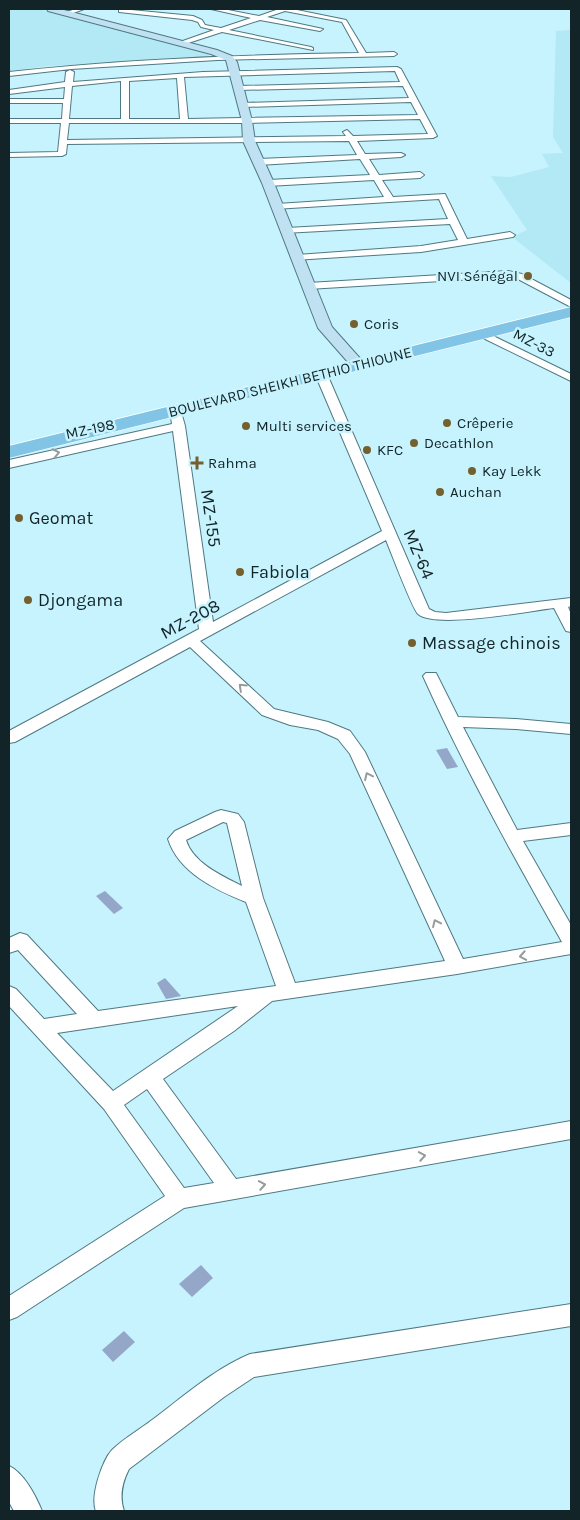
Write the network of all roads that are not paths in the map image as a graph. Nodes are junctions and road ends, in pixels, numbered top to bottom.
1 (51, 9) edge
2 (81, 9) edge
3 (156, 9) edge
4 (214, 9) edge
5 (284, 9) edge
6 (227, 10) edge
7 (121, 11) dead end
8 (68, 13) junction
9 (148, 13) junction
10 (259, 17) junction
11 (140, 18) dead end
12 (222, 30) junction
13 (182, 43) junction
14 (285, 44) junction
15 (316, 53) junction
16 (394, 54) dead end
17 (364, 55) junction
18 (229, 58) junction
19 (246, 58) junction
20 (110, 65) junction
21 (71, 67) junction
22 (322, 71) junction
23 (235, 73) junction
24 (9, 74) edge
25 (180, 76) junction
26 (125, 79) junction
27 (113, 80) junction
28 (70, 82) junction
29 (405, 84) junction
30 (328, 86) junction
31 (239, 88) junction
32 (9, 92) edge
33 (414, 100) junction
34 (9, 101) edge
35 (67, 101) junction
36 (335, 102) junction
37 (243, 105) junction
38 (423, 117) junction
39 (342, 119) junction
40 (9, 121) edge
41 (25, 121) junction
42 (65, 121) junction
43 (125, 121) junction
44 (184, 121) junction
45 (247, 121) junction
46 (9, 129) edge
47 (350, 138) junction
48 (249, 141) junction
49 (63, 142) junction
50 (9, 155) edge
51 (401, 155) dead end
52 (363, 157) junction
53 (258, 162) junction
54 (420, 175) dead end
55 (376, 178) junction
56 (268, 183) junction
57 (390, 199) junction
58 (278, 207) junction
59 (454, 221) junction
60 (287, 231) junction
61 (510, 235) dead end
62 (463, 241) junction
63 (297, 258) junction
64 (308, 286) junction
65 (571, 304) edge
66 (571, 312) edge
67 (483, 334) junction
68 (352, 358) junction
69 (321, 374) junction
70 (571, 378) edge
71 (178, 418) junction
72 (9, 441) edge
73 (9, 452) edge
74 (9, 464) edge
75 (389, 533) junction
76 (565, 602) edge
77 (571, 628) edge
78 (207, 631) junction
79 (190, 640) junction
80 (431, 676) dead end
81 (451, 722) junction
82 (571, 729) edge
83 (9, 738) edge
84 (571, 829) edge
85 (511, 837) junction
86 (254, 898) junction
87 (571, 942) edge
88 (9, 946) edge
89 (571, 947) edge
90 (457, 967) junction
91 (288, 991) junction
92 (9, 994) edge
93 (266, 996) junction
94 (207, 1004) junction
95 (94, 1020) junction
96 (227, 1025) junction
97 (42, 1027) junction
98 (150, 1077) junction
99 (111, 1103) junction
100 (571, 1130) edge
101 (231, 1190) junction
102 (179, 1199) junction
103 (9, 1309) edge
104 (571, 1315) edge
105 (9, 1479) edge
106 (29, 1511) edge
107 (111, 1511) edge

1 - 8 street
2 - 8 street
3 - 9 street
4 - 6 street
5 - 10 street
5 - 17 street
6 - 10 street
7 - 9 street
8 - 13 street
9 - 11 street
9 - 12 street
10 - 12 street
10 - 14 street
12 - 13 street
12 - 14 street
13 - 18 street
14 - 15 street
14 - 19 street
15 - 17 street
15 - 19 street
15 - 22 street
16 - 17 street
18 - 19 street
18 - 20 street
18 - 23 street
20 - 21 street
20 - 27 street
21 - 24 street
21 - 28 street
22 - 23 street
22 - 29 street
22 - 30 street
23 - 25 street
23 - 31 street
25 - 26 street
25 - 44 street
26 - 27 street
26 - 43 street
27 - 28 street
28 - 32 street
28 - 35 street
29 - 30 street
29 - 33 street
30 - 31 street
30 - 36 street
31 - 37 street
33 - 36 street
33 - 38 street
34 - 35 street
35 - 42 street
36 - 37 street
36 - 39 street
37 - 45 street
38 - 39 street
38 - 47 street
39 - 45 street
39 - 47 street
40 - 41 street
41 - 42 street
41 - 46 street
42 - 43 street
42 - 49 street
43 - 44 street
44 - 45 street
45 - 48 street
47 - 48 street
47 - 52 street
48 - 49 street
48 - 53 street
49 - 50 street
51 - 52 street
52 - 53 street
52 - 55 street
53 - 56 street
54 - 55 street
55 - 56 street
55 - 57 street
56 - 58 street
57 - 58 street
57 - 59 street
58 - 60 street
59 - 60 street
59 - 62 street
60 - 63 street
61 - 62 street
62 - 63 street
63 - 64 street
64 - 65 street
64 - 68 street
65 - 68 main road, BOULEVARD SHEIKH BETHIO THIOUNE
66 - 67 main road, BOULEVARD SHEIKH BETHIO THIOUNE
67 - 69 main road, BOULEVARD SHEIKH BETHIO THIOUNE
67 - 70 street, MZ-33
68 - 72 main road, BOULEVARD SHEIKH BETHIO THIOUNE
69 - 71 main road, BOULEVARD SHEIKH BETHIO THIOUNE
69 - 75 street, MZ-64
71 - 73 main road, BOULEVARD SHEIKH BETHIO THIOUNE
74 -> 71 street, MZ-198
71 - 78 street, MZ-155
75 - 76 street, MZ-64
75 - 78 street, MZ-208
76 - 77 street
78 - 79 street, MZ-208
79 - 83 street, MZ-208
90 -> 79 street
80 - 81 street
81 - 82 street
81 - 85 street
84 - 85 street
85 - 87 street
86 - 86 street
86 - 91 street
88 - 95 street
89 -> 90 street
90 - 91 street
91 - 93 street
92 - 97 street
93 - 94 street
93 - 96 street
94 - 95 street
94 - 96 street
95 - 97 street
96 - 98 street
97 - 99 street
98 - 99 street
98 - 101 street
99 - 102 street
101 -> 100 street
101 - 102 street
102 - 103 street
104 - 107 street
105 - 106 street

